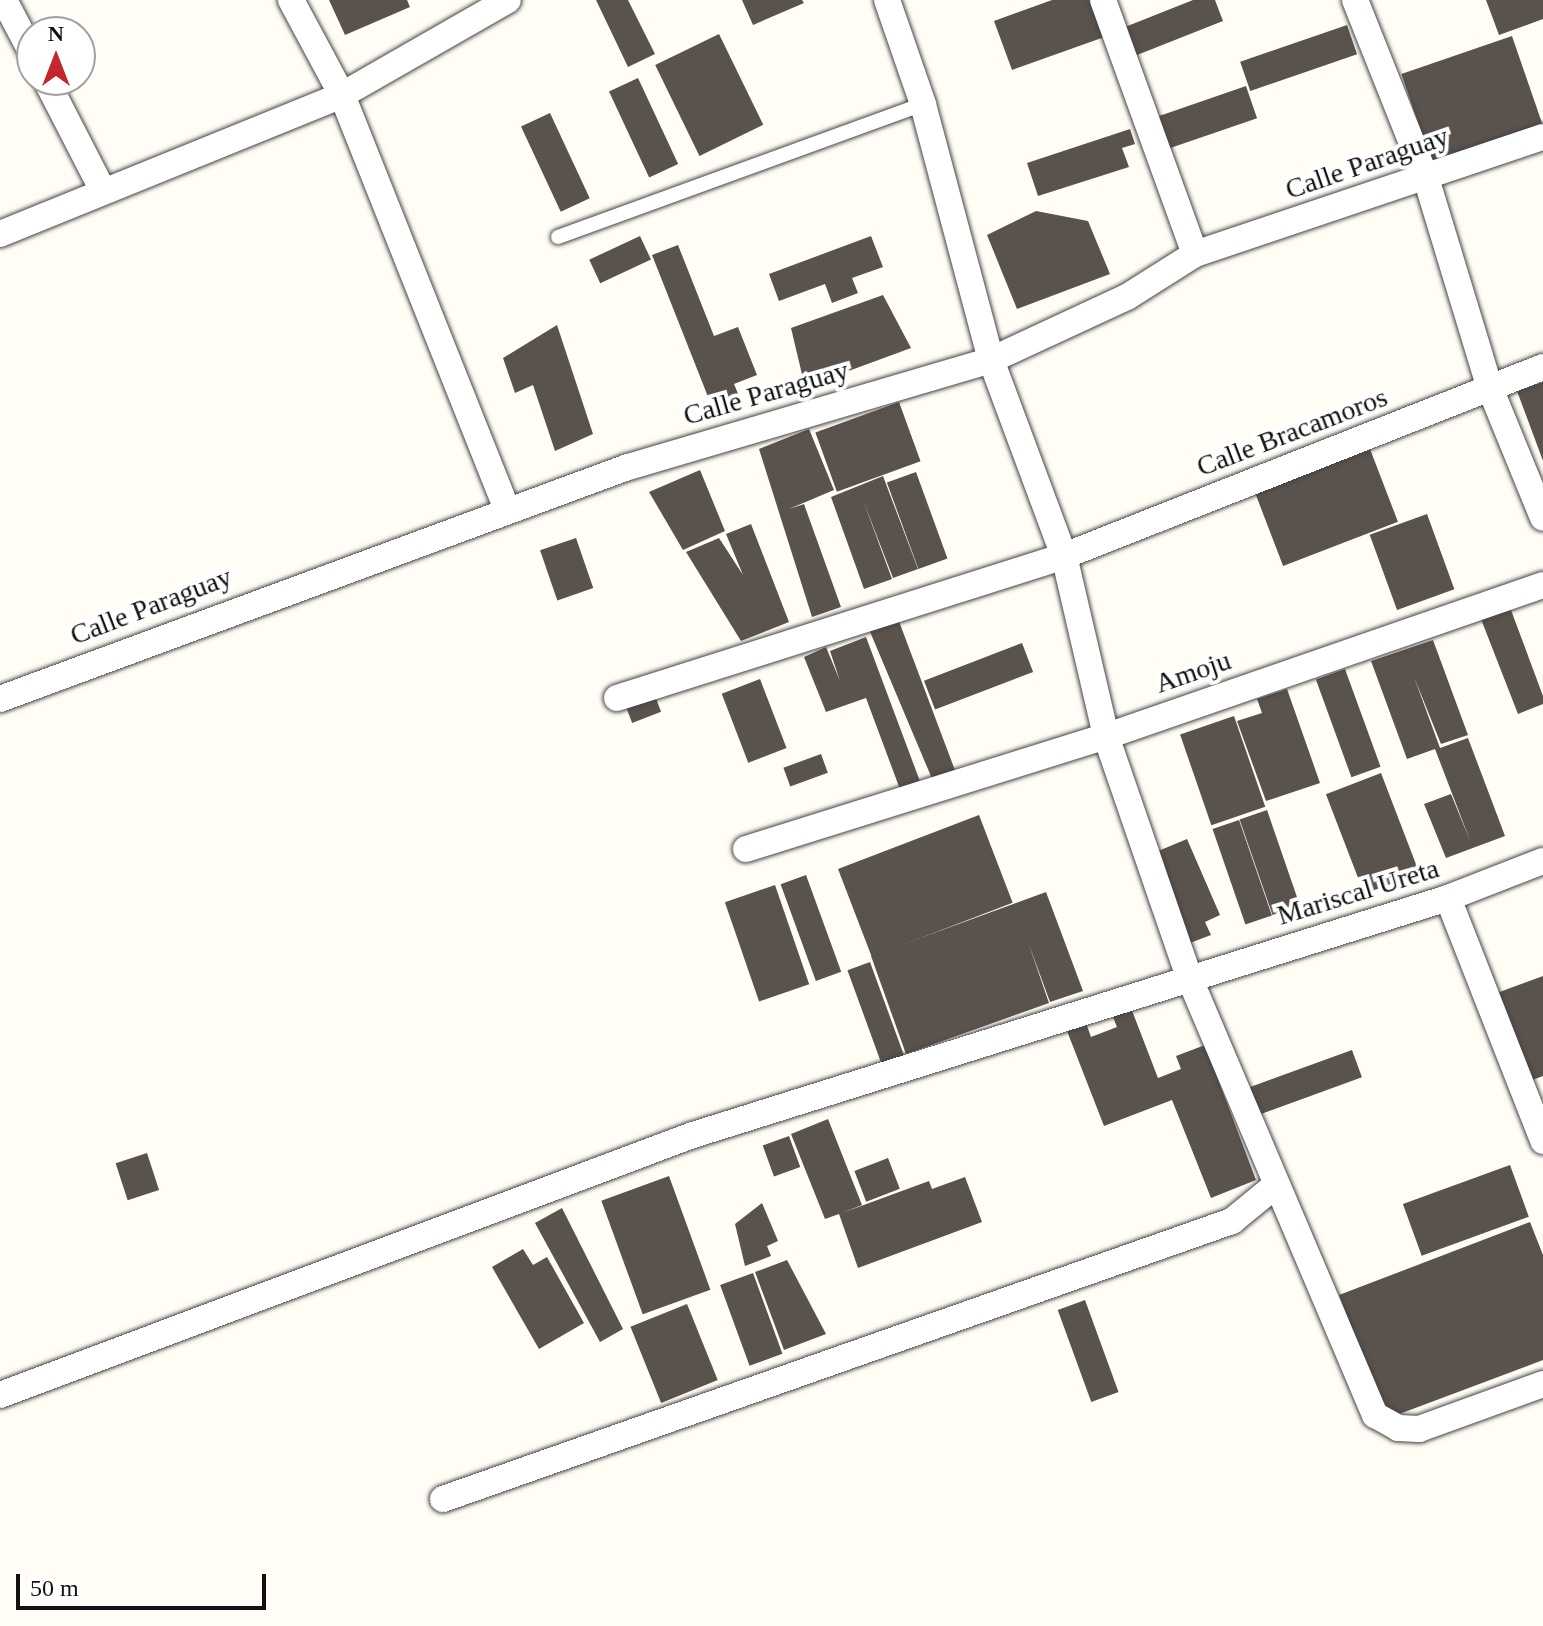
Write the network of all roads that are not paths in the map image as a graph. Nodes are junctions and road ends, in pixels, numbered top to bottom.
1 (4, 0) edge
2 (291, 0) edge
3 (508, 0) edge
4 (887, 0) edge
5 (1103, 0) edge
6 (1355, 0) edge
7 (16, 23) edge
8 (342, 95) junction
9 (54, 96) edge
10 (923, 104) junction
11 (1543, 137) edge
12 (1426, 178) junction
13 (102, 189) junction
14 (0, 234) edge
15 (558, 237) dead end
16 (1195, 254) junction
17 (991, 360) junction
18 (1543, 367) edge
19 (1490, 388) junction
20 (507, 510) junction
21 (1543, 518) edge
22 (1064, 556) junction
23 (1543, 585) edge
24 (617, 698) dead end
25 (0, 699) edge
26 (1106, 736) junction
27 (746, 849) dead end
28 (1543, 861) edge
29 (1448, 898) junction
30 (1189, 977) junction
31 (1543, 1141) edge
32 (1276, 1185) junction
33 (1543, 1384) edge
34 (0, 1395) edge
35 (443, 1499) dead end

1 - 7 street
2 - 8 street
3 - 8 street
4 - 10 street
5 - 16 street
6 - 12 street
8 - 13 street
8 - 20 street
9 - 13 street
10 - 15 lane
10 - 17 street
11 - 12 street, Calle Paraguay
12 - 16 street, Calle Paraguay
12 - 19 street
13 - 14 street
16 - 17 street, Calle Paraguay
17 - 20 street, Calle Paraguay
17 - 22 street
18 - 19 street, Calle Bracamoros
19 - 21 street
19 - 22 street, Calle Bracamoros
20 - 25 street, Calle Paraguay
22 - 24 street, Calle Bracamoros
22 - 26 street
23 - 26 street, Amoju
26 - 27 street, Amoju
26 - 30 street
28 - 29 street, Mariscal Ureta
29 - 30 street, Mariscal Ureta
29 - 31 street
30 - 32 street
30 - 34 street, Mariscal Ureta
32 - 33 street
32 - 35 street

